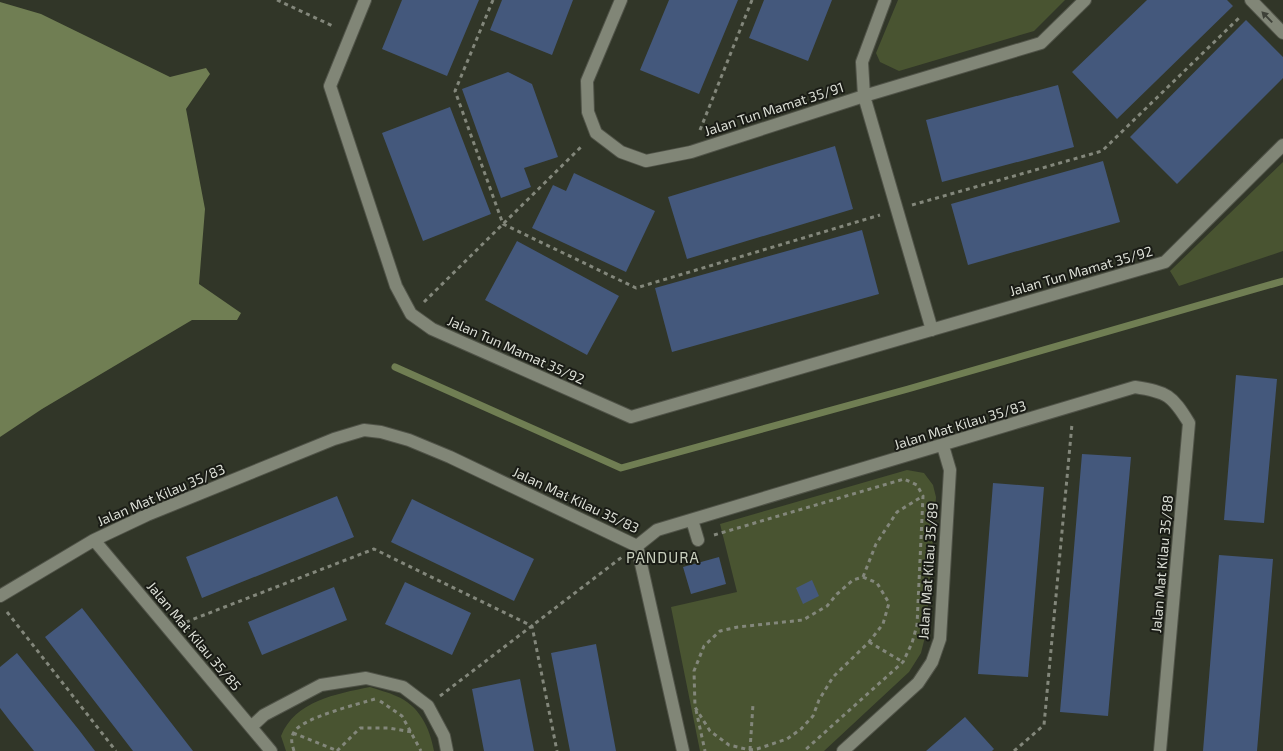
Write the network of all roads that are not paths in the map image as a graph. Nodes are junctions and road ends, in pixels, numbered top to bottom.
1 (365, 0) edge
2 (621, 0) edge
3 (885, 0) edge
4 (1086, 0) edge
5 (1252, 2) edge
6 (1283, 34) edge
7 (864, 96) junction
8 (1283, 145) edge
9 (932, 330) junction
10 (1160, 391) joint
11 (943, 446) junction
12 (692, 520) junction
13 (94, 540) junction
14 (698, 540) road end
15 (637, 546) junction
16 (0, 596) edge
17 (251, 727) junction
18 (271, 751) edge
19 (447, 751) edge
20 (683, 751) edge
21 (843, 751) edge
22 (1160, 751) edge

1 - 9 street, Jalan Tun Mamat 35/92
2 - 7 street, Jalan Tun Mamat 35/91
3 - 7 street
4 - 7 street, Jalan Tun Mamat 35/91
6 -> 5 street
7 - 9 street
8 - 9 street, Jalan Tun Mamat 35/92
10 - 11 street, Jalan Mat Kilau 35/83
10 - 22 street, Jalan Mat Kilau 35/88
11 - 12 street, Jalan Mat Kilau 35/83
11 - 21 street, Jalan Mat Kilau 35/89
12 - 14 street
12 - 15 street, Jalan Mat Kilau 35/83
13 - 15 street, Jalan Mat Kilau 35/83
13 - 16 street, Jalan Mat Kilau 35/83
13 - 17 street, Jalan Mat Kilau 35/85
15 - 20 street
17 - 18 street, Jalan Mat Kilau 35/85
17 - 19 street

